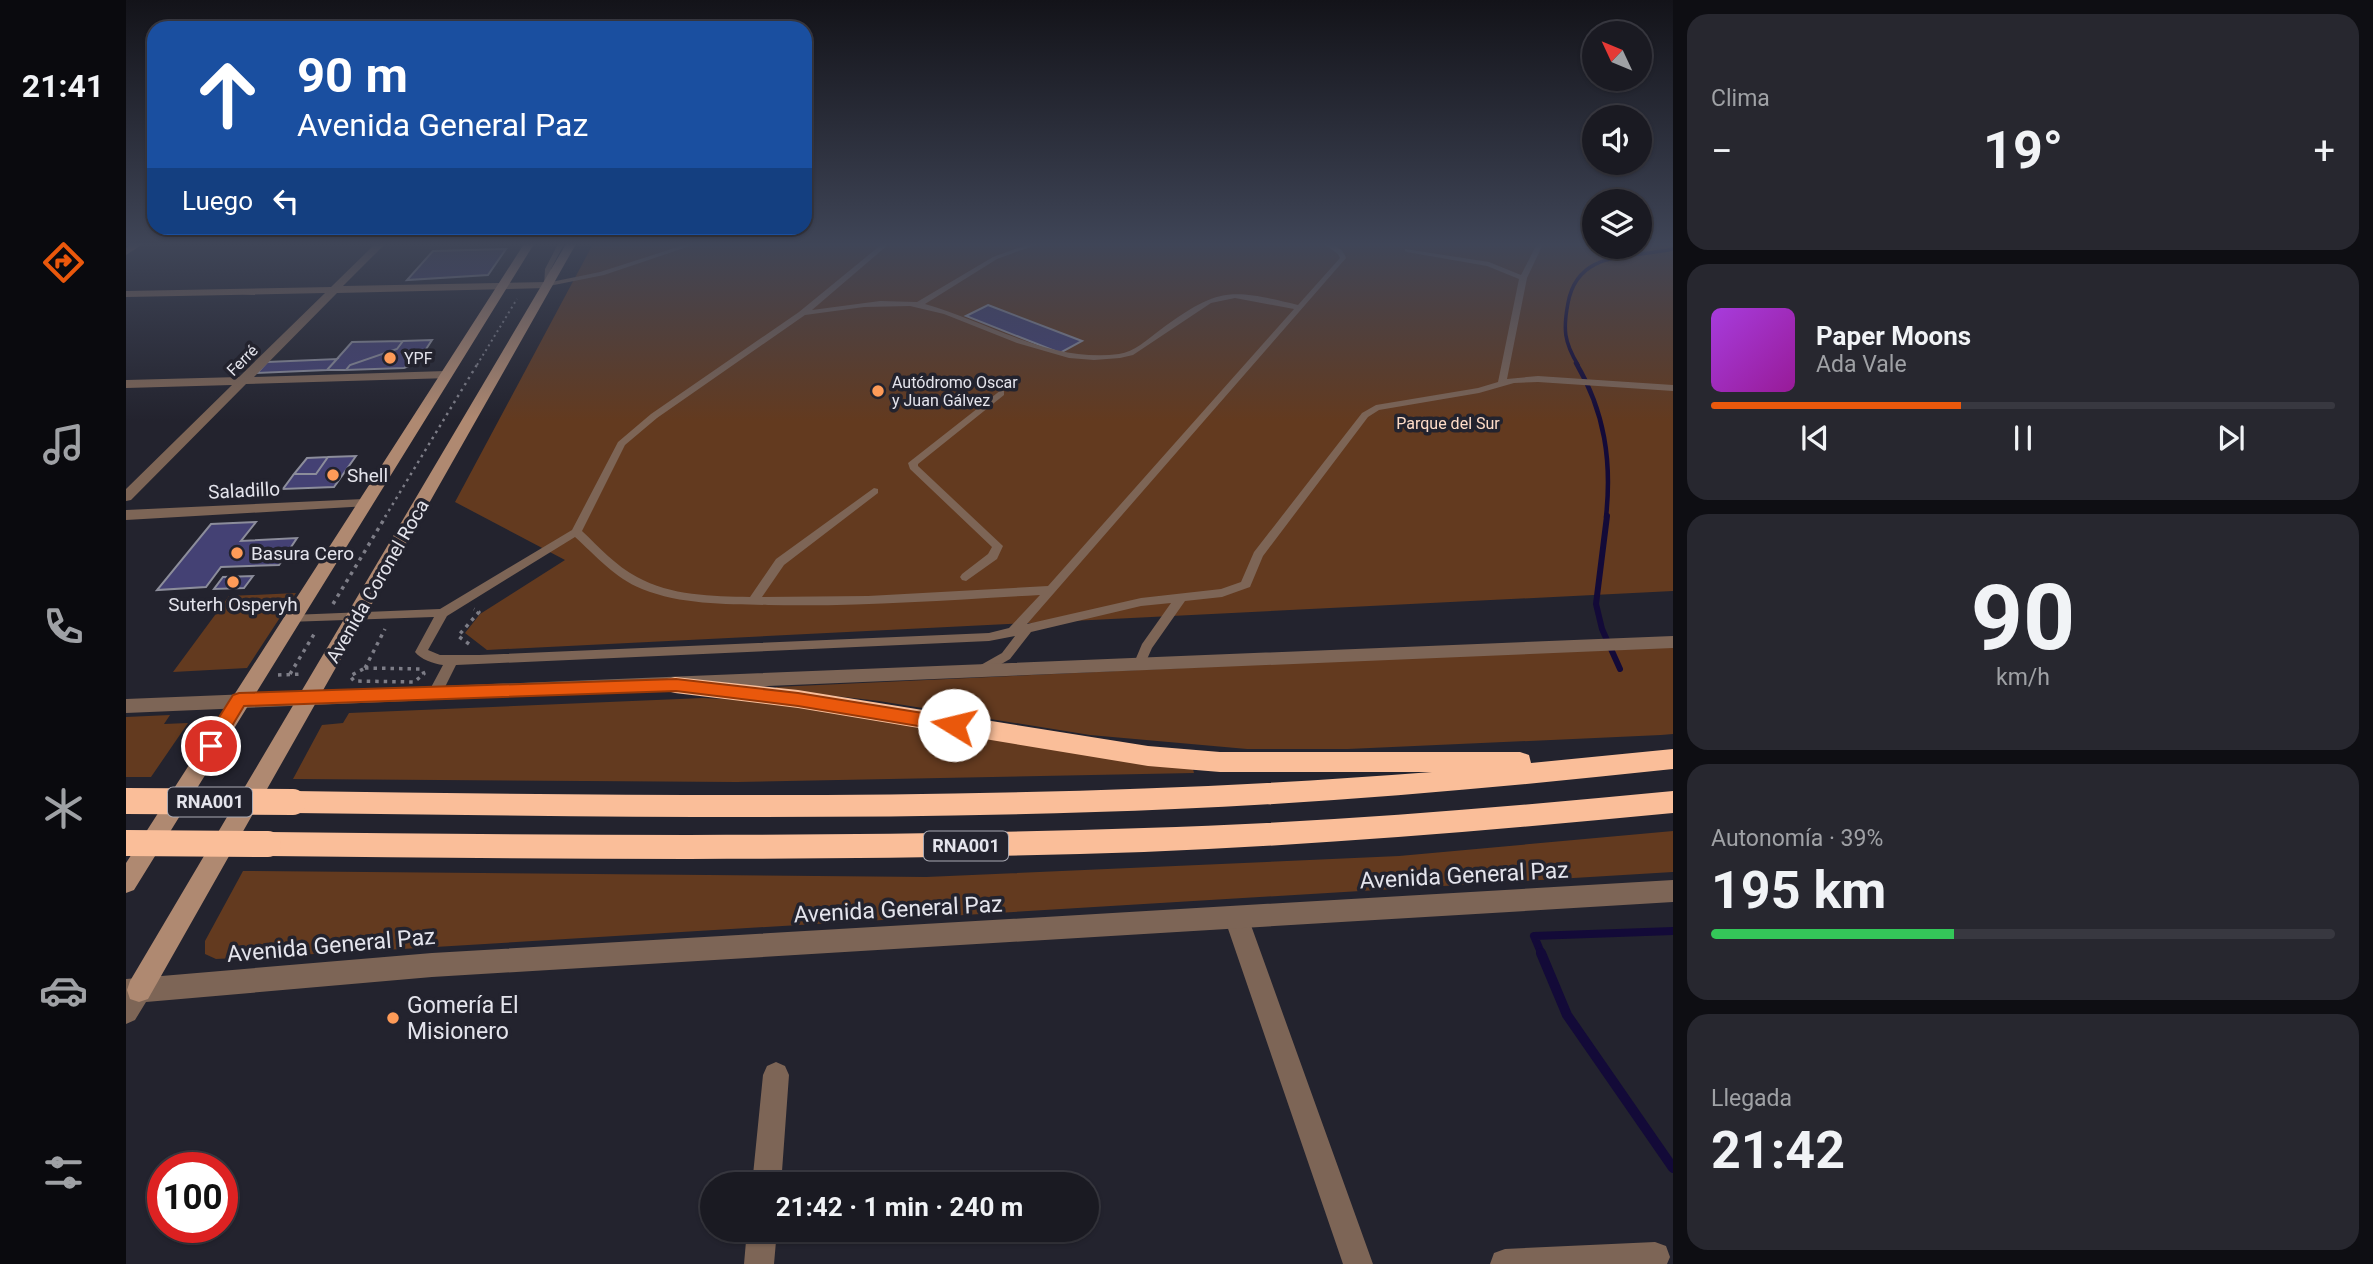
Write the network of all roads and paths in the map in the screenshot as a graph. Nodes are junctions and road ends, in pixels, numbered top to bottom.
1 (322, 303) edge
2 (491, 303) edge
3 (515, 303) edge
4 (537, 303) edge
5 (815, 303) edge
6 (1206, 303) edge
7 (1280, 303) edge
8 (1301, 303) edge
9 (1518, 303) edge
10 (919, 304) joint
11 (1297, 307) junction
12 (802, 314) junction
13 (446, 375) junction
14 (243, 381) junction
15 (1502, 382) junction
16 (1581, 383) joint
17 (126, 384) edge
18 (1673, 388) edge
19 (1001, 393) dead end
20 (874, 491) dead end
21 (126, 497) edge
22 (360, 510) junction
23 (416, 512) junction
24 (388, 514) junction
25 (126, 515) edge
26 (576, 532) junction
27 (966, 577) dead end
28 (1051, 590) junction
29 (1180, 599) junction
30 (464, 601) junction
31 (753, 601) junction
32 (442, 613) junction
33 (392, 615) junction
34 (356, 616) junction
35 (324, 617) junction
36 (291, 618) junction
37 (1020, 631) junction
38 (1673, 642) edge
39 (452, 660) junction
40 (480, 660) junction
41 (1140, 663) junction
42 (365, 668) junction
43 (984, 669) junction
44 (290, 674) dead end
45 (676, 685) junction
46 (435, 693) junction
47 (308, 698) junction
48 (239, 700) junction
49 (126, 706) edge
50 (1673, 759) edge
51 (1645, 762) junction
52 (126, 801) edge
53 (1667, 803) edge
54 (126, 843) edge
55 (126, 883) edge
56 (1673, 891) edge
57 (1236, 917) junction
58 (130, 997) edge
59 (776, 1075) dead end
60 (767, 1172) edge
61 (761, 1242) edge
62 (1655, 1257) dead end
63 (759, 1264) edge
64 (1358, 1264) edge
65 (1505, 1264) edge

1 - 14 street, Ferré
2 - 13 main road
3 - 24 path
4 - 23 main road, Avenida Coronel Roca
5 - 12 lane
6 - 10 lane
7 - 11 lane
8 - 11 lane
9 - 15 lane
10 - 12 lane
11 - 28 lane
12 - 26 lane
13 - 14 street
13 - 22 main road
14 - 17 street
14 - 21 street, Ferré
15 - 16 lane
15 - 29 lane
16 - 18 lane
19 - 27 lane
20 - 31 lane
22 - 24 path
22 - 25 street, Saladillo
22 - 36 main road
23 - 24 path
23 - 34 main road, Avenida Coronel Roca
24 - 35 path
26 - 30 lane
26 - 31 lane
28 - 31 lane
28 - 37 lane
29 - 37 lane
29 - 41 lane
30 - 32 lane
30 - 40 path
32 - 33 lane
32 - 39 lane
33 - 34 lane
33 - 42 path
34 - 35 lane
34 - 47 main road, Avenida Coronel Roca
35 - 36 lane
35 - 44 path
36 - 48 main road
37 - 40 lane
37 - 43 lane
38 - 41 street
39 - 40 lane
39 - 46 lane
41 - 43 street
42 - 42 path
43 - 45 street
45 - 46 street
45 - 51 highway
46 - 47 street
47 - 48 street
47 - 58 main road, Avenida Coronel Roca
48 - 49 street
48 - 55 main road
50 - 51 highway, RNA001
51 - 52 highway, RNA001, bridge
53 - 54 highway, RNA001, bridge
56 - 57 street, Avenida General Paz
57 - 58 street, Avenida General Paz
57 - 64 street
59 - 60 street
61 - 63 street
62 - 65 street

